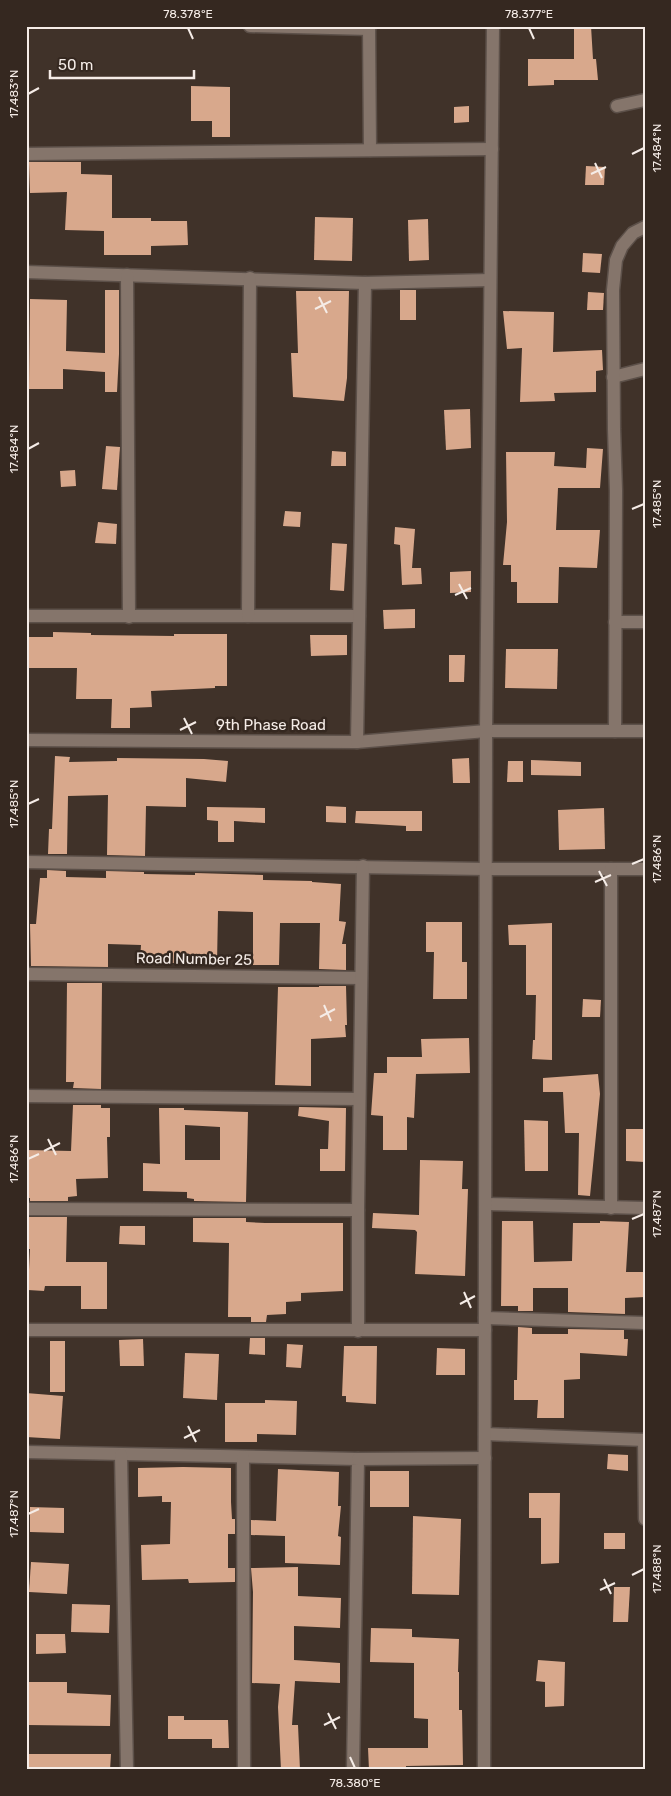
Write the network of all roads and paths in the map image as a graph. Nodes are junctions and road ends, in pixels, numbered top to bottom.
1 (250, 26) edge
2 (493, 26) edge
3 (369, 28) edge
4 (645, 100) edge
5 (617, 106) dead end
6 (492, 149) junction
7 (370, 150) junction
8 (26, 154) edge
9 (645, 227) edge
10 (26, 272) edge
11 (127, 275) junction
12 (250, 278) junction
13 (490, 280) junction
14 (366, 283) junction
15 (645, 369) edge
16 (613, 377) junction
17 (26, 616) edge
18 (248, 616) junction
19 (359, 616) junction
20 (129, 617) junction
21 (615, 622) junction
22 (645, 622) edge
23 (486, 731) junction
24 (615, 731) junction
25 (645, 731) edge
26 (26, 740) edge
27 (357, 742) junction
28 (26, 862) edge
29 (363, 866) junction
30 (486, 869) junction
31 (612, 869) junction
32 (645, 869) edge
33 (26, 974) edge
34 (361, 978) junction
35 (26, 1096) edge
36 (359, 1099) junction
37 (486, 1204) junction
38 (611, 1208) junction
39 (645, 1208) edge
40 (26, 1209) edge
41 (358, 1210) junction
42 (645, 1323) edge
43 (485, 1324) junction
44 (26, 1330) edge
45 (358, 1331) junction
46 (485, 1434) junction
47 (644, 1440) edge
48 (26, 1452) edge
49 (121, 1455) junction
50 (243, 1457) junction
51 (485, 1458) junction
52 (358, 1459) junction
53 (645, 1519) edge
54 (127, 1770) edge
55 (244, 1770) edge
56 (353, 1770) edge
57 (484, 1770) edge

1 - 3 street
2 - 6 street
3 - 7 street
4 - 5 street
6 - 7 street
6 - 13 street
7 - 8 street
9 - 16 street
10 - 11 street
11 - 12 street
11 - 20 street
12 - 14 street
12 - 18 street
13 - 14 street
13 - 23 street
14 - 19 street
15 - 16 street
16 - 21 street
17 - 20 street
18 - 19 street
18 - 20 street
19 - 27 street
21 - 22 street
21 - 24 street
23 - 24 street, 9th Phase Road
23 - 27 street, 9th Phase Road
23 - 30 street
24 - 25 street, 9th Phase Road
26 - 27 street, 9th Phase Road
28 - 29 street
29 - 30 street
29 - 34 street
30 - 31 street
30 - 37 street
31 - 32 street
31 - 38 street
33 - 34 street, Road Number 25
34 - 36 street
35 - 36 street
36 - 41 street
37 - 38 street
37 - 43 street
38 - 39 street
40 - 41 street
41 - 45 street
42 - 43 street
43 - 45 street
43 - 46 street
44 - 45 street
46 - 47 street
46 - 51 street
47 - 53 street
48 - 49 street
49 - 50 street
49 - 54 street
50 - 52 street
50 - 55 street
51 - 52 street
51 - 57 street
52 - 56 street

